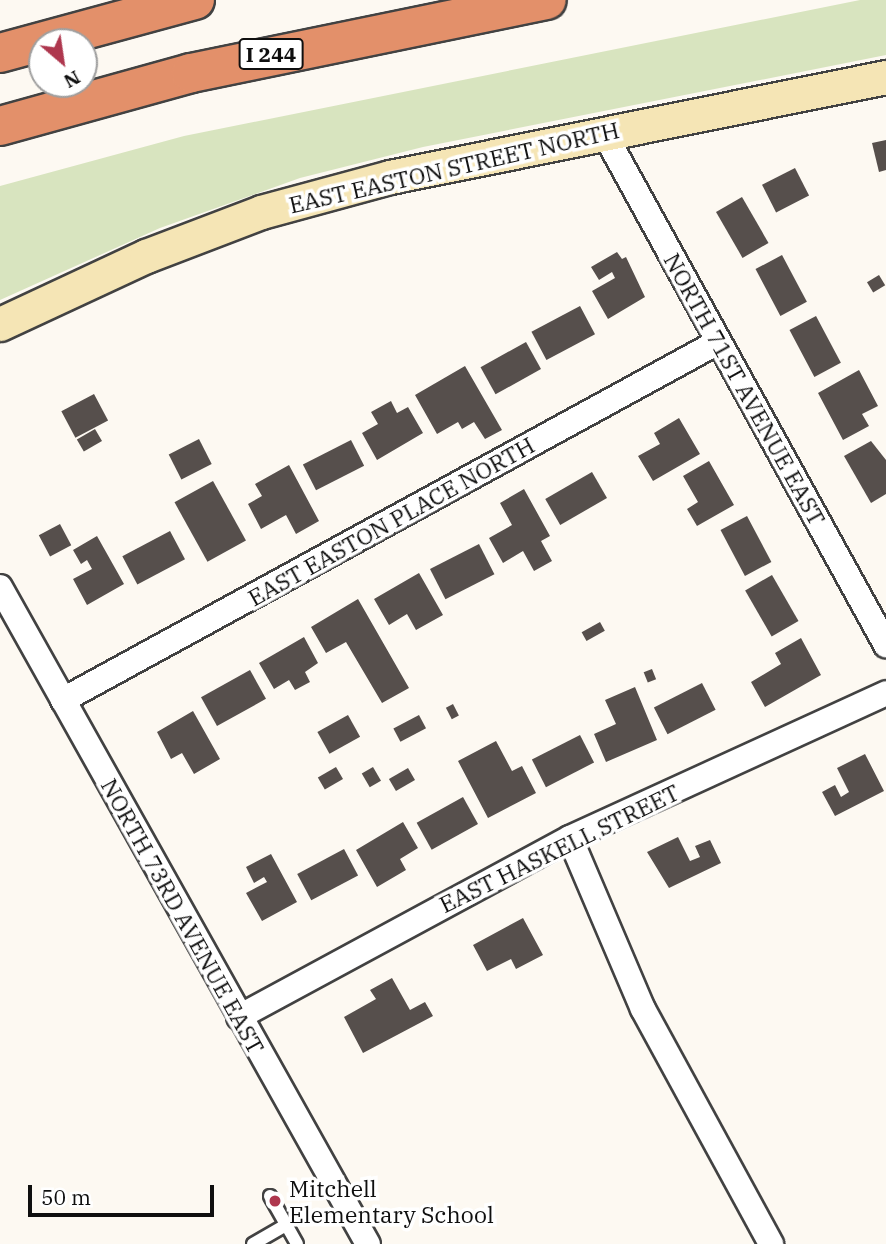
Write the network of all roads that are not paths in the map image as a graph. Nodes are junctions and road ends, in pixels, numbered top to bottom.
1 (195, 0) edge
2 (547, 0) edge
3 (0, 53) edge
4 (886, 77) edge
5 (0, 126) edge
6 (604, 133) junction
7 (0, 324) edge
8 (718, 342) junction
9 (0, 587) edge
10 (886, 645) edge
11 (886, 693) edge
12 (64, 700) junction
13 (570, 838) junction
14 (239, 1017) junction
15 (270, 1196) dead end
16 (286, 1225) junction
17 (253, 1244) edge
18 (297, 1244) edge
19 (368, 1244) edge
20 (771, 1244) edge

1 - 3 highway
2 - 5 highway, I 244
4 - 6 street, EAST EASTON STREET NORTH
6 - 7 street, EAST EASTON STREET NORTH
6 - 8 street, NORTH 71ST AVENUE EAST
8 - 10 street, NORTH 71ST AVENUE EAST
8 - 12 street, EAST EASTON PLACE NORTH
9 - 12 street, NORTH 73RD AVENUE EAST
11 - 13 street, EAST HASKELL STREET
12 - 14 street, NORTH 73RD AVENUE EAST
13 - 14 street, EAST HASKELL STREET
13 - 20 street
14 - 19 street, NORTH 73RD AVENUE EAST
15 - 16 lane
16 - 17 lane
16 - 18 lane

